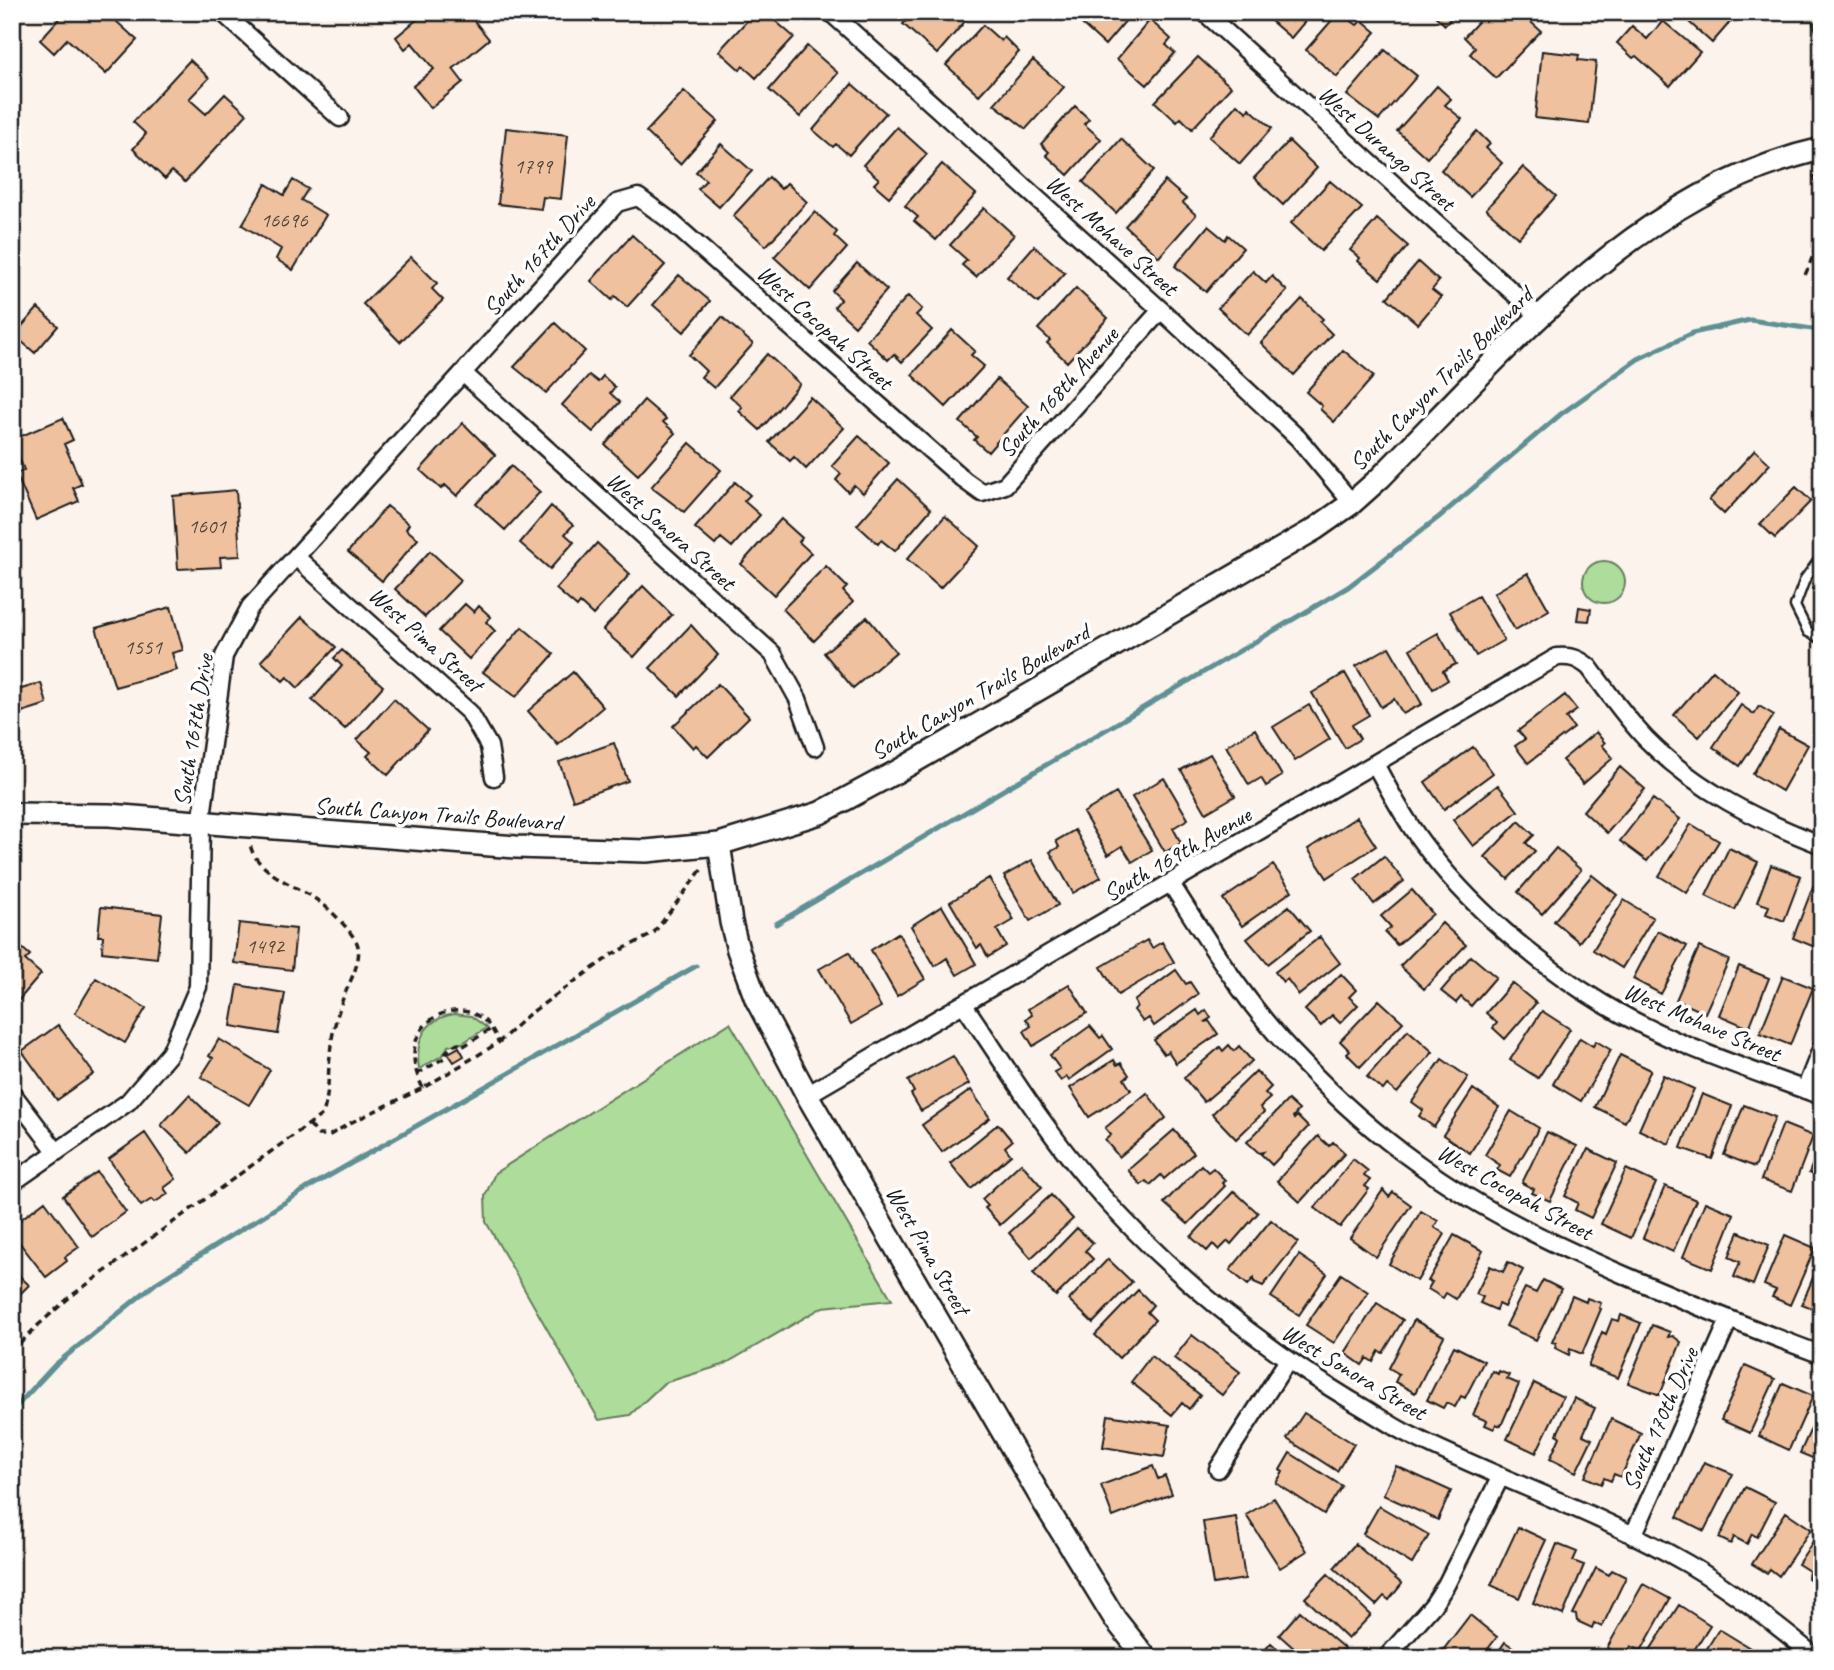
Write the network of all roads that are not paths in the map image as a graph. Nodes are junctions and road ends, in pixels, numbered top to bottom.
1 (222, 12) edge
2 (830, 12) edge
3 (1204, 12) edge
4 (340, 118) dead end
5 (1814, 150) edge
6 (638, 197) joint
7 (1161, 310) junction
8 (1540, 317) junction
9 (463, 373) junction
10 (982, 493) joint
11 (1352, 503) junction
12 (1822, 556) edge
13 (296, 557) junction
14 (1822, 639) edge
15 (815, 747) dead end
16 (1375, 764) junction
17 (494, 776) dead end
18 (12, 814) edge
19 (201, 824) junction
20 (719, 844) junction
21 (1822, 845) edge
22 (1171, 884) junction
23 (964, 1005) junction
24 (1822, 1047) edge
25 (1805, 1090) junction
26 (12, 1093) edge
27 (807, 1095) junction
28 (1822, 1096) edge
29 (56, 1151) junction
30 (12, 1182) edge
31 (1729, 1320) junction
32 (1822, 1355) edge
33 (1288, 1360) junction
34 (1218, 1469) dead end
35 (1501, 1476) junction
36 (1633, 1536) junction
37 (1146, 1658) edge
38 (1386, 1658) edge
39 (1817, 1658) edge

1 - 4 street
2 - 7 street, West Mohave Street
3 - 8 street, West Durango Street
5 - 8 street, South Canyon Trails Boulevard
6 - 9 street, South 167th Drive
6 - 10 street, West Cocopah Street
7 - 10 street, South 168th Avenue
7 - 11 street, West Mohave Street
8 - 11 street, South Canyon Trails Boulevard
9 - 13 street, South 167th Drive
9 - 15 street, West Sonora Street
11 - 20 street, South Canyon Trails Boulevard
12 - 14 lane
13 - 17 street, West Pima Street
13 - 19 street, South 167th Drive
16 - 21 street, South 169th Avenue
16 - 22 street, South 169th Avenue
16 - 25 street, West Mohave Street
18 - 19 street, South Canyon Trails Boulevard
19 - 20 street, South Canyon Trails Boulevard
19 - 29 street, South 167th Drive
20 - 27 street, West Pima Street
22 - 23 street, South 169th Avenue
22 - 31 street, West Cocopah Street
23 - 27 street, South 169th Avenue
23 - 33 street, West Sonora Street
24 - 25 street
25 - 28 street, West Mohave Street
26 - 29 street
27 - 37 street, West Pima Street
29 - 30 street, South 167th Drive
31 - 32 street, West Cocopah Street
31 - 36 street, South 170th Drive
33 - 34 street
33 - 35 street, West Sonora Street
35 - 36 street, West Sonora Street
35 - 38 street
36 - 39 street, West Sonora Street

